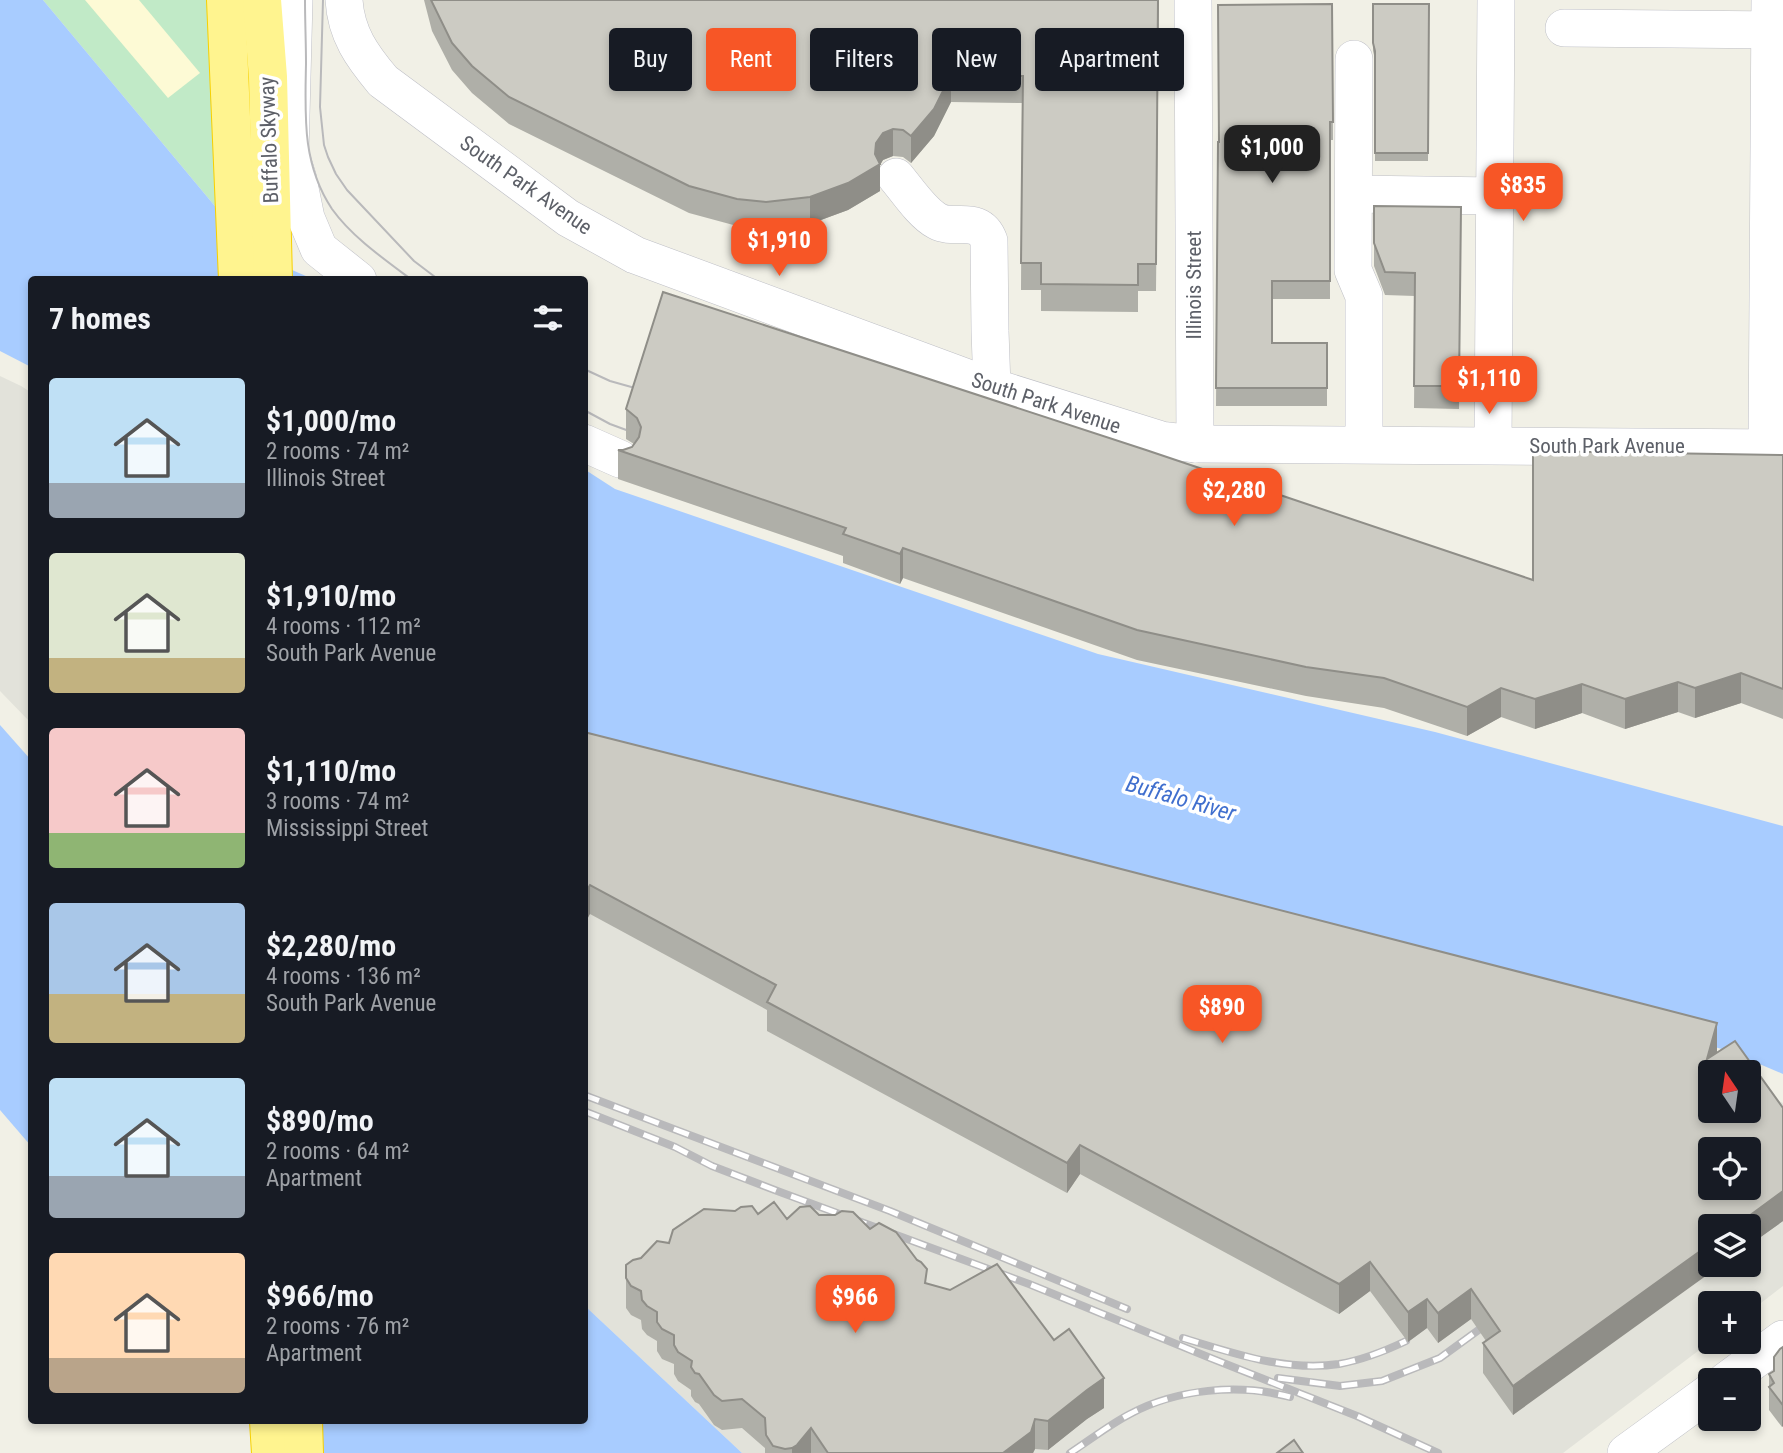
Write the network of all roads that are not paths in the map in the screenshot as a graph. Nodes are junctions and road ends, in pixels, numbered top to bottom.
1 (226, 0) edge
2 (344, 0) edge
3 (1193, 0) edge
4 (1496, 0) edge
5 (283, 4) edge
6 (1774, 20) edge
7 (1564, 29) dead end
8 (1354, 59) dead end
9 (896, 177) dead end
10 (1354, 194) junction
11 (1495, 196) junction
12 (238, 276) edge
13 (273, 276) edge
14 (353, 276) edge
15 (992, 387) junction
16 (1195, 443) junction
17 (1364, 444) junction
18 (588, 445) edge
19 (1493, 445) junction
20 (1775, 447) edge
21 (620, 459) edge
22 (1783, 1339) edge
23 (1744, 1368) edge
24 (1698, 1401) edge
25 (269, 1424) edge
26 (303, 1424) edge
27 (271, 1453) edge
28 (304, 1453) edge
29 (1626, 1453) edge

1 - 12 highway, Buffalo Skyway
2 - 15 street, South Park Avenue
3 - 16 street, Illinois Street
4 - 11 street
5 - 13 highway, Buffalo Skyway
5 - 14 street
6 - 7 street
6 - 20 street
8 - 10 street
9 - 15 street
10 - 11 street
10 - 17 street
11 - 19 street
15 - 16 street, South Park Avenue
16 - 17 street, South Park Avenue
17 - 19 street, South Park Avenue
18 - 21 street
19 - 20 street, South Park Avenue
22 - 23 street
24 - 29 street
25 - 27 highway
26 - 28 highway

